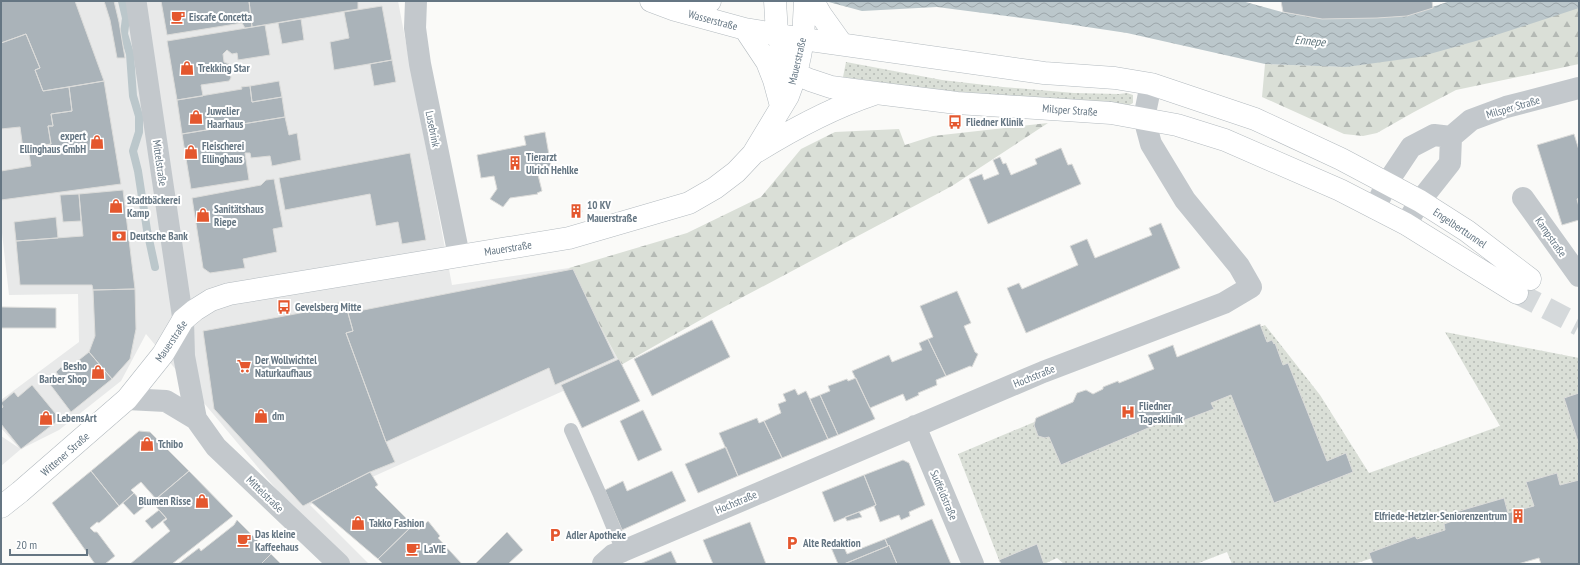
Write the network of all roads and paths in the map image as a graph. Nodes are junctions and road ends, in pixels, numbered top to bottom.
1 (136, 1) edge
2 (416, 1) edge
3 (651, 1) edge
4 (710, 1) edge
5 (811, 8) edge
6 (676, 10) junction
7 (776, 16) edge
8 (744, 29) junction
9 (803, 39) junction
10 (841, 43) junction
11 (796, 74) junction
12 (1151, 84) junction
13 (1579, 88) edge
14 (876, 93) junction
15 (781, 106) junction
16 (1144, 118) junction
17 (1451, 137) junction
18 (753, 154) junction
19 (1387, 183) junction
20 (1523, 198) dead end
21 (1420, 201) junction
22 (1375, 208) junction
23 (1406, 224) junction
24 (459, 256) junction
25 (1579, 276) edge
26 (183, 320) junction
27 (127, 399) junction
28 (196, 419) junction
29 (915, 426) junction
30 (571, 430) dead end
31 (1, 507) edge
32 (623, 551) junction
33 (339, 564) edge
34 (603, 564) edge
35 (973, 564) edge

1 - 26 street, Mittelstraße
2 - 24 street, Lusebrink
3 - 6 main road, Wasserstraße
4 - 6 main road
5 - 9 main road, Mauerstraße
5 - 10 main road
6 - 8 main road, Wasserstraße
7 - 8 main road, Wasserstraße
7 - 9 main road
7 - 11 main road
8 - 15 main road
9 - 10 main road
9 - 11 main road, Mauerstraße
10 - 12 main road
11 - 14 main road, Milsper Straße
11 - 15 main road, Mauerstraße
12 - 16 street, Hochstraße
12 - 19 main road
13 - 17 street, Milsper Straße
14 - 16 main road, Milsper Straße
14 - 18 main road
15 - 18 main road, Mauerstraße
16 - 22 main road, Milsper Straße
16 - 29 street, Hochstraße
17 - 19 street
17 - 21 street
18 - 24 main road, Mauerstraße
19 - 21 main road, Engelberttunnel
19 - 22 street
20 - 25 street, Kampstraße
21 - 23 street
21 - 23 main road, Engelberttunnel
22 - 23 main road, Milsper Straße
24 - 26 main road, Mauerstraße
26 - 27 main road, Mauerstraße
26 - 28 street, Mittelstraße
27 - 28 street, Mittelstraße
27 - 31 main road, Wittener Straße
28 - 33 street, Mittelstraße
29 - 32 street, Hochstraße
29 - 35 street, Sudfeldstraße
30 - 32 lane
32 - 34 street, Hochstraße

